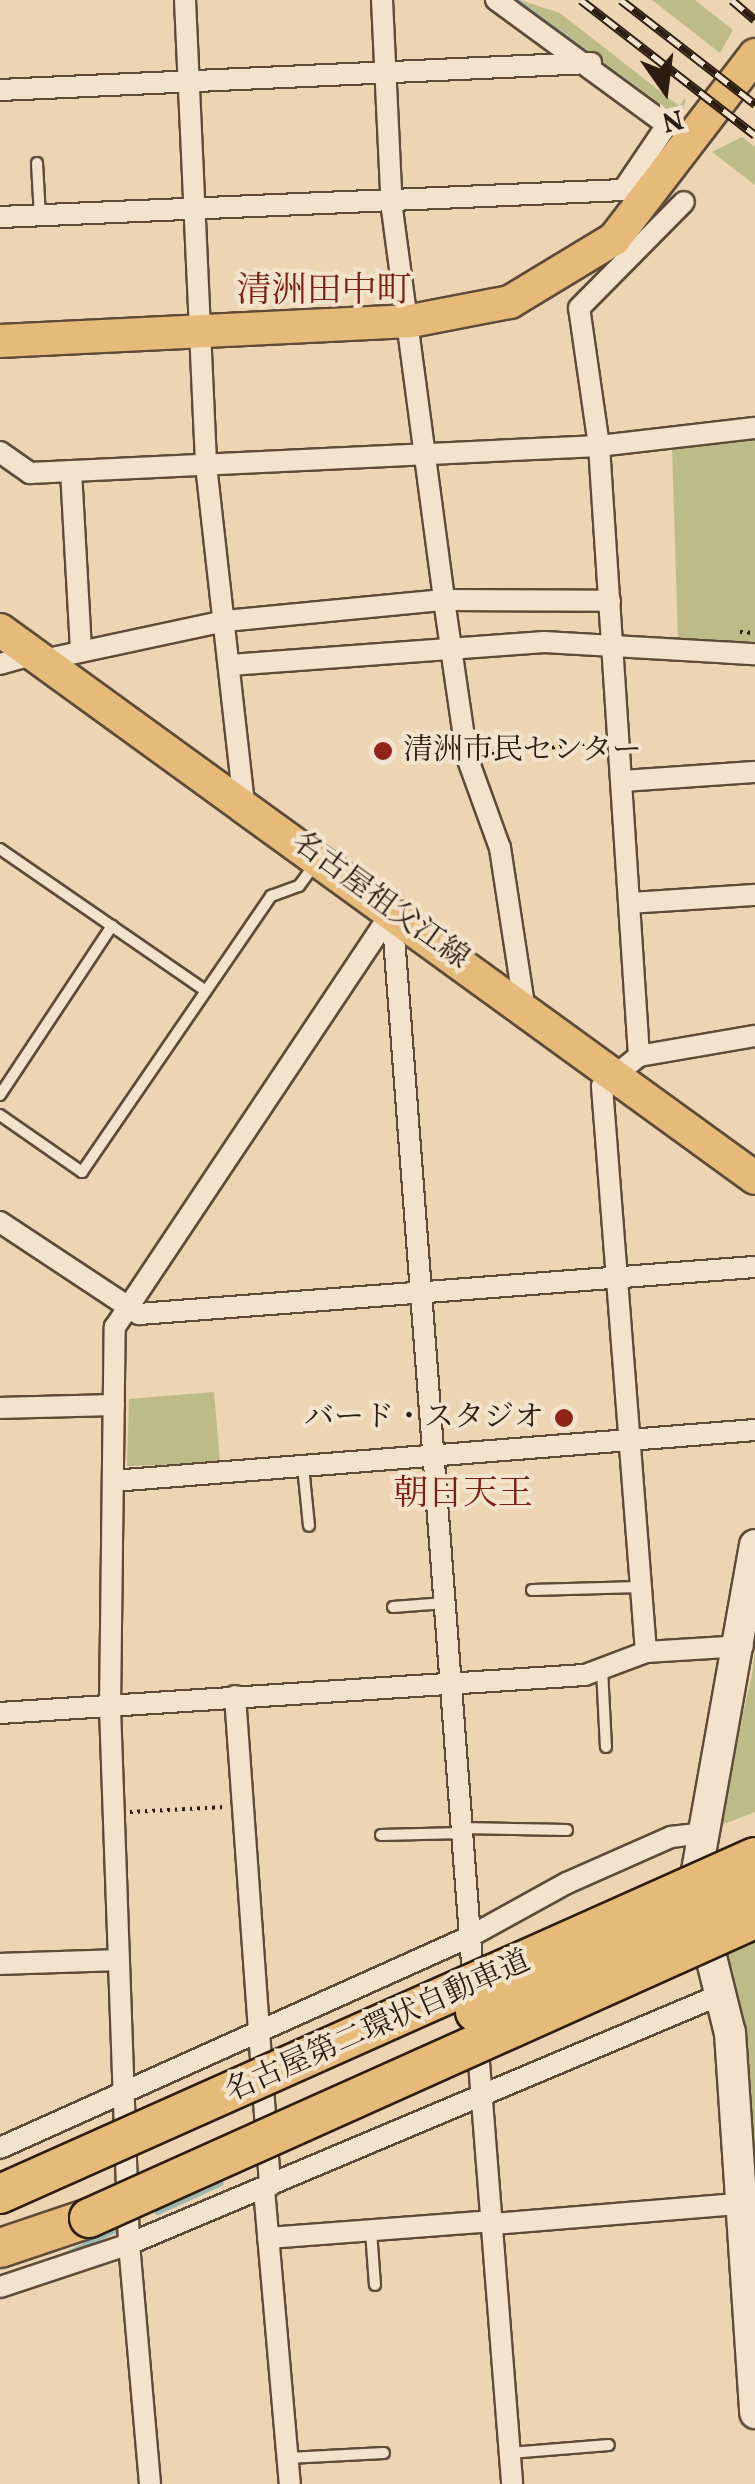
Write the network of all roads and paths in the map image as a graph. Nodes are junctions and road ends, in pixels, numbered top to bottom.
1 (185, 0) edge
2 (382, 0) edge
3 (496, 0) edge
4 (755, 56) edge
5 (590, 64) junction
6 (386, 72) junction
7 (188, 82) junction
8 (0, 90) edge
9 (37, 163) dead end
10 (392, 200) junction
11 (684, 202) dead end
12 (194, 209) junction
13 (40, 216) junction
14 (0, 218) edge
15 (411, 321) junction
16 (199, 331) junction
17 (0, 341) edge
18 (755, 428) edge
19 (598, 446) junction
20 (0, 452) edge
21 (427, 454) junction
22 (206, 465) junction
23 (71, 472) junction
24 (444, 600) junction
25 (610, 602) junction
26 (225, 621) junction
27 (0, 630) edge
28 (614, 644) junction
29 (452, 646) junction
30 (82, 648) junction
31 (755, 654) edge
32 (39, 657) junction
33 (0, 664) edge
34 (230, 665) junction
35 (620, 740) junction
36 (467, 757) junction
37 (755, 772) edge
38 (622, 780) junction
39 (244, 804) junction
40 (0, 850) edge
41 (319, 858) junction
42 (755, 896) edge
43 (630, 903) junction
44 (392, 910) junction
45 (112, 926) junction
46 (206, 991) junction
47 (524, 1004) junction
48 (755, 1036) edge
49 (626, 1063) junction
50 (0, 1096) edge
51 (0, 1115) edge
52 (755, 1178) edge
53 (0, 1222) edge
54 (754, 1266) edge
55 (614, 1275) junction
56 (422, 1291) junction
57 (124, 1304) junction
58 (114, 1405) junction
59 (0, 1408) edge
60 (755, 1430) edge
61 (628, 1440) junction
62 (435, 1455) junction
63 (304, 1466) junction
64 (113, 1480) junction
65 (309, 1526) dead end
66 (755, 1545) edge
67 (640, 1587) junction
68 (532, 1590) dead end
69 (445, 1603) junction
70 (392, 1607) dead end
71 (743, 1646) junction
72 (646, 1652) junction
73 (602, 1669) junction
74 (451, 1683) junction
75 (235, 1696) junction
76 (110, 1709) junction
77 (0, 1712) edge
78 (606, 1746) dead end
79 (245, 1806) junction
80 (114, 1813) junction
81 (461, 1830) junction
82 (568, 1830) dead end
83 (706, 1833) junction
84 (382, 1836) dead end
85 (755, 1857) edge
86 (755, 1886) edge
87 (755, 1920) edge
88 (469, 1937) junction
89 (119, 1960) junction
90 (0, 1964) edge
91 (722, 1994) junction
92 (264, 2028) junction
93 (261, 2080) junction
94 (480, 2091) junction
95 (124, 2094) junction
96 (0, 2148) edge
97 (0, 2182) edge
98 (267, 2188) junction
99 (0, 2194) edge
100 (737, 2204) junction
101 (0, 2222) edge
102 (493, 2222) junction
103 (370, 2228) junction
104 (268, 2238) junction
105 (129, 2244) junction
106 (0, 2248) edge
107 (375, 2285) dead end
108 (0, 2287) edge
109 (755, 2413) edge
110 (609, 2445) dead end
111 (384, 2453) dead end
112 (510, 2453) junction
113 (288, 2458) junction
114 (150, 2484) edge
115 (290, 2484) edge
116 (512, 2484) edge

1 - 7 street
2 - 6 street
3 - 5 street
4 - 15 main road
5 - 6 street
5 - 10 street
6 - 7 street
6 - 10 street
7 - 8 street
7 - 12 street
9 - 13 lane
10 - 12 street
10 - 15 street
11 - 19 street
12 - 13 street
12 - 16 street
13 - 14 street
15 - 16 main road
15 - 21 street
16 - 17 main road
16 - 22 street
18 - 19 street
19 - 21 street
19 - 25 street
20 - 23 street
21 - 22 street
21 - 24 street
22 - 23 street
22 - 26 street
23 - 30 street
24 - 25 street
24 - 26 street
24 - 29 street
25 - 28 street
26 - 30 street
26 - 34 street
27 - 32 main road, 名古屋祖父江線
28 - 29 street
28 - 31 street
28 - 35 street
29 - 34 street
29 - 36 street
30 - 32 street
32 - 33 street
32 - 39 main road, 名古屋祖父江線
34 - 39 street
35 - 36 path
35 - 38 street
36 - 47 street
37 - 38 street
38 - 43 street
39 - 41 main road, 名古屋祖父江線
40 - 45 lane
41 - 44 main road, 名古屋祖父江線
41 - 46 lane
42 - 43 street
43 - 49 street
44 - 47 main road, 名古屋祖父江線
44 - 56 street
44 - 57 street
45 - 46 lane
45 - 50 lane
46 - 51 lane
47 - 49 main road, 名古屋祖父江線
48 - 49 street
49 - 52 main road, 名古屋祖父江線
49 - 55 street
53 - 57 street
54 - 55 street
55 - 56 street
55 - 61 street
56 - 57 street
56 - 62 street
57 - 58 street
58 - 59 street
58 - 64 street
60 - 61 street
61 - 62 street
61 - 67 street
62 - 63 street
62 - 69 street
63 - 64 street
63 - 65 lane
64 - 76 street
66 - 71 main road
67 - 68 lane
67 - 72 street
69 - 70 lane
69 - 74 street
71 - 72 street
71 - 83 main road
72 - 73 street
73 - 74 street
73 - 78 lane
74 - 75 street
74 - 81 street
75 - 76 street
75 - 79 street
76 - 77 street
76 - 80 street
79 - 80 path
79 - 92 street
80 - 89 street
81 - 82 lane
81 - 84 lane
81 - 88 street
83 - 88 street
83 - 91 main road
85 - 93 highway, 名古屋第二環状自動車道, bridge
86 - 101 highway, 名古屋第二環状自動車道, bridge
87 - 106 highway, bridge
88 - 92 street
88 - 94 street
89 - 90 street
89 - 95 street
91 - 94 street
91 - 100 main road
92 - 95 street
92 - 98 street
93 - 97 highway, bridge
93 - 99 highway, 名古屋第二環状自動車道, bridge
94 - 98 street
94 - 102 street
95 - 96 street
95 - 105 street
98 - 104 street
98 - 105 street
100 - 102 street
100 - 109 main road
102 - 103 street
102 - 112 street
103 - 104 street
103 - 107 lane
104 - 113 street
105 - 108 street
105 - 114 street
110 - 112 lane
111 - 113 lane
112 - 116 street
113 - 115 street

